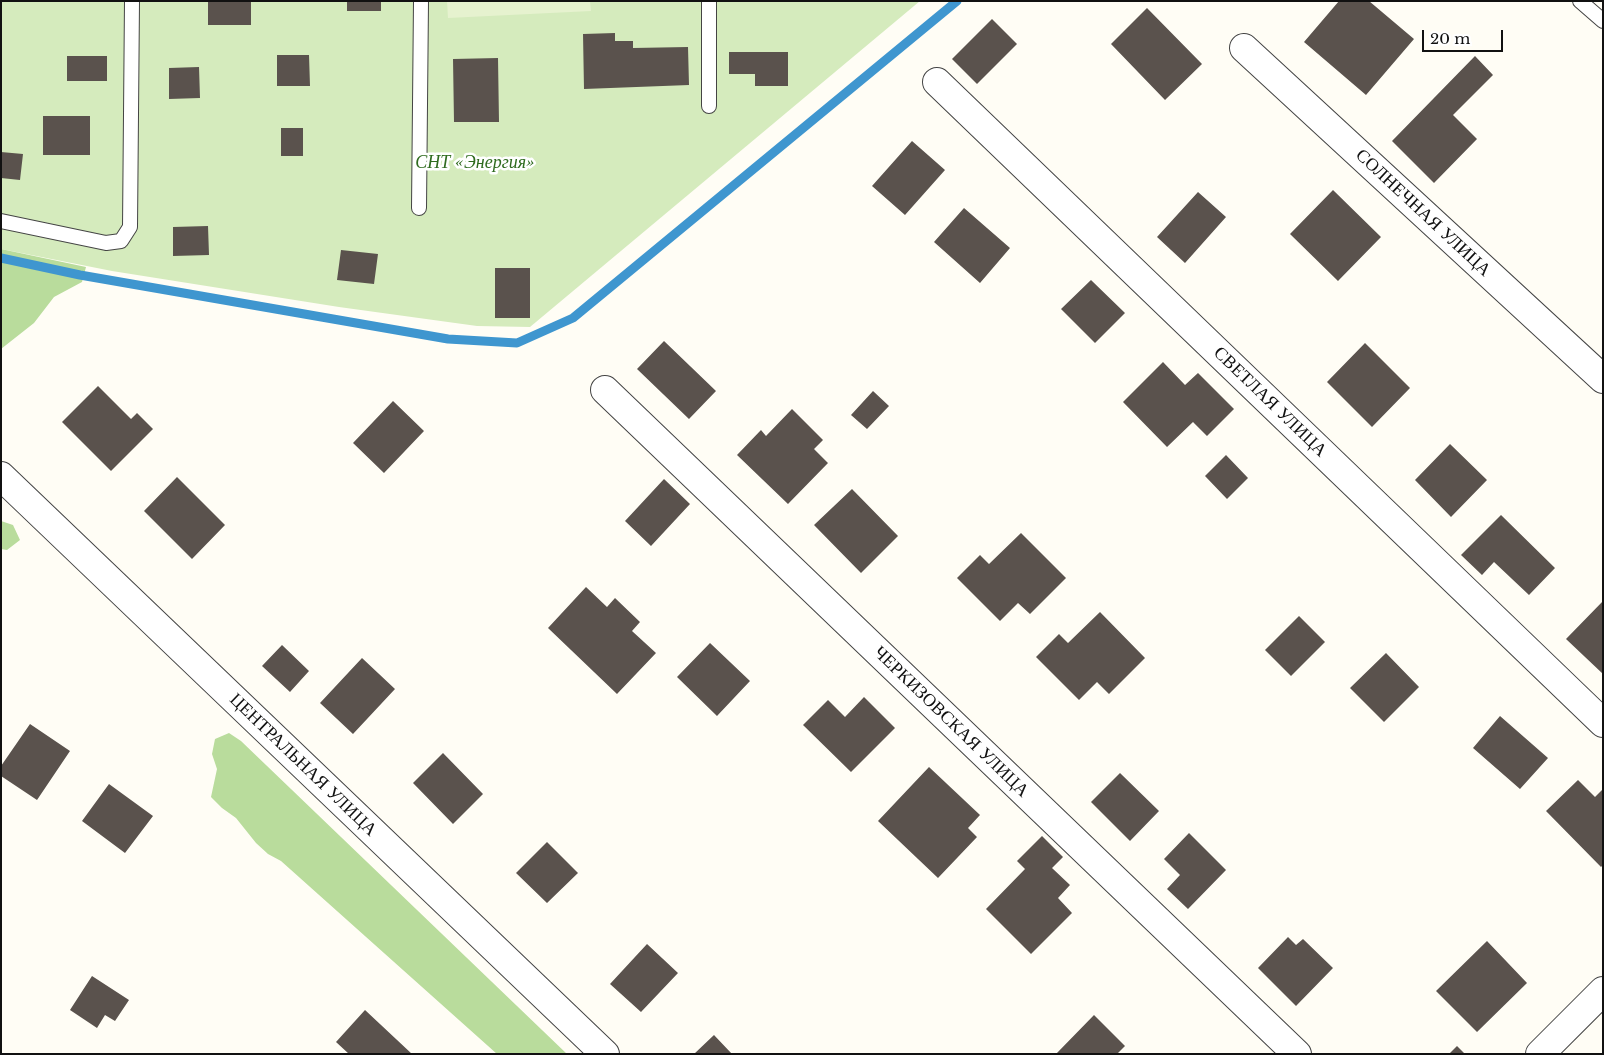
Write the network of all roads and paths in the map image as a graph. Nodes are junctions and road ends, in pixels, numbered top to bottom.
1 (132, 1) edge
2 (421, 1) edge
3 (709, 1) edge
4 (1580, 1) edge
5 (1603, 21) edge
6 (1244, 48) dead end
7 (937, 82) dead end
8 (709, 106) dead end
9 (420, 208) dead end
10 (1, 221) edge
11 (1603, 378) edge
12 (605, 390) dead end
13 (1, 476) edge
14 (1603, 723) edge
15 (1603, 991) edge
16 (605, 1054) edge
17 (1297, 1054) edge
18 (1540, 1054) edge

1 - 10 lane
2 - 9 lane
3 - 8 lane
4 - 5 lane
6 - 11 street, СОЛНЕЧНАЯ УЛИЦА
7 - 14 street, СВЕТЛАЯ УЛИЦА
12 - 17 street, ЧЕРКИЗОВСКАЯ УЛИЦА
13 - 16 street, ЦЕНТРАЛЬНАЯ УЛИЦА
15 - 18 street

